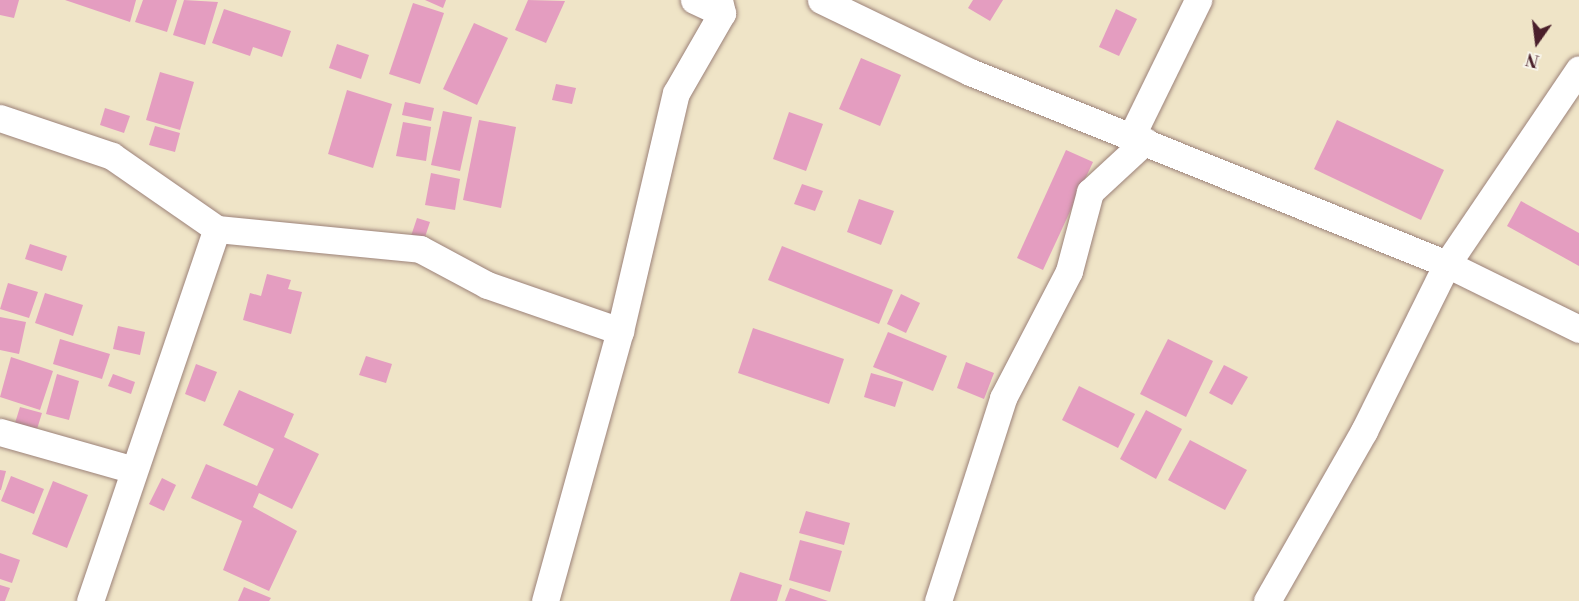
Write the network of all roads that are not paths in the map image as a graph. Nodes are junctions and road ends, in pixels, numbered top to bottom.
1 (694, 0) edge
2 (821, 0) edge
3 (1198, 0) edge
4 (720, 6) edge
5 (1579, 69) edge
6 (0, 118) edge
7 (1138, 139) junction
8 (217, 229) junction
9 (1447, 264) junction
10 (1579, 329) edge
11 (620, 331) junction
12 (0, 432) edge
13 (131, 469) junction
14 (90, 601) edge
15 (545, 601) edge
16 (938, 601) edge
17 (1267, 601) edge

1 - 4 street
2 - 7 street
3 - 7 street
4 - 11 street
5 - 9 street
6 - 8 street
7 - 9 street
7 - 16 street
8 - 11 street
8 - 13 street
9 - 10 street
9 - 17 street
11 - 15 street
12 - 13 street
13 - 14 street

